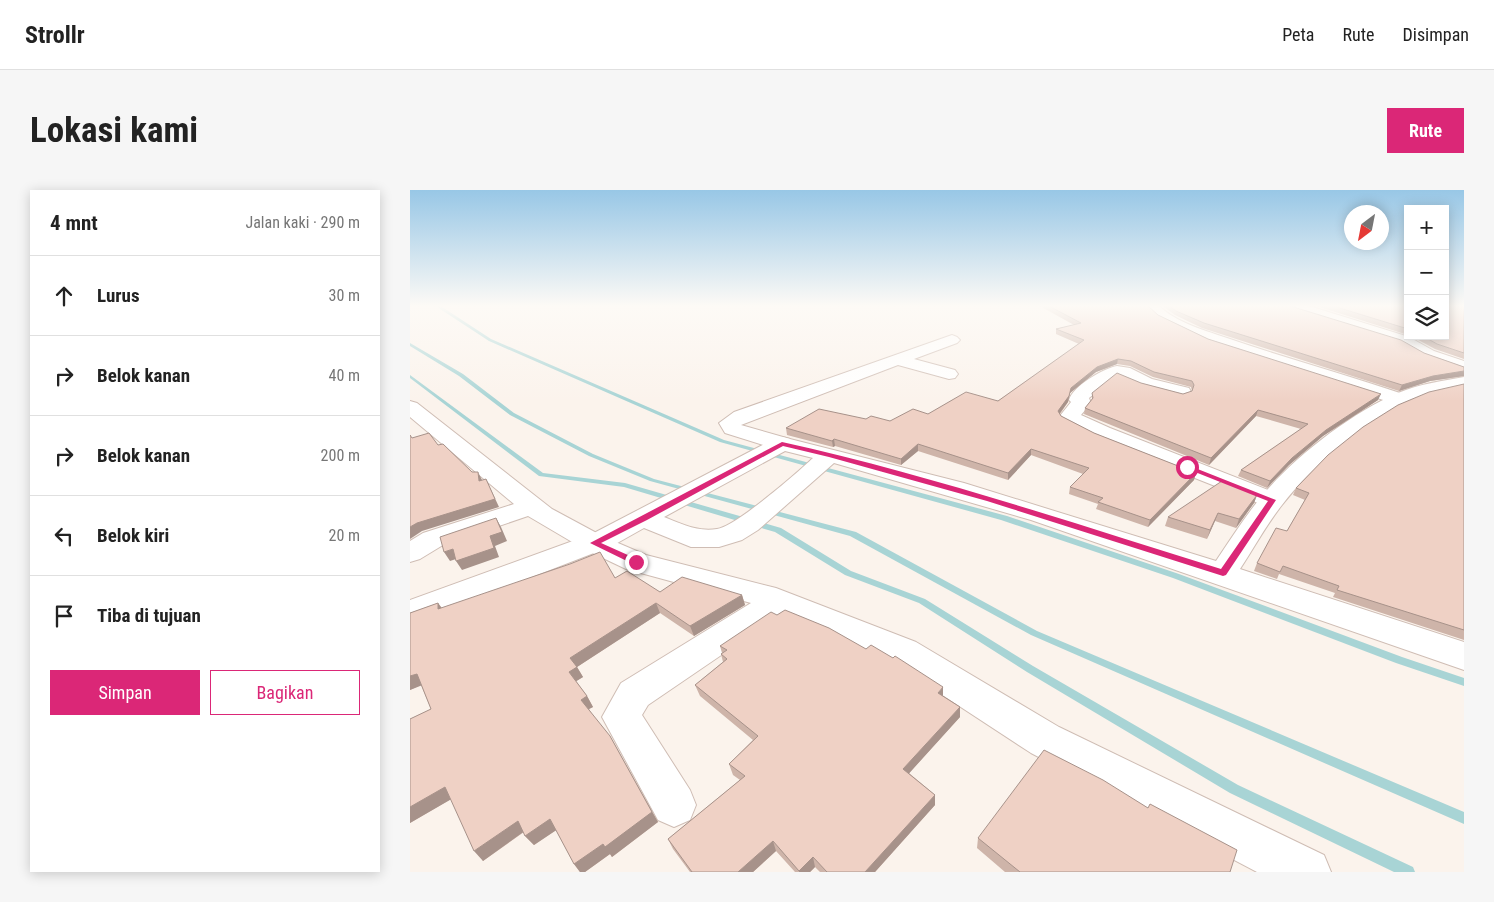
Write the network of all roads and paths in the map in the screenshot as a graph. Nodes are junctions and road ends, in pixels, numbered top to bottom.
1 (1212, 337) edge
2 (1394, 337) edge
3 (952, 340) dead end
4 (898, 360) junction
5 (1464, 367) edge
6 (950, 374) dead end
7 (1464, 382) edge
8 (1182, 392) edge
9 (1399, 399) junction
10 (410, 407) edge
11 (777, 447) junction
12 (826, 458) junction
13 (1272, 500) junction
14 (533, 506) junction
15 (645, 519) junction
16 (598, 541) junction
17 (410, 553) edge
18 (1223, 573) junction
19 (778, 601) junction
20 (410, 612) edge
21 (1464, 656) edge
22 (674, 805) dead end
23 (1307, 872) edge

1 - 9 street
2 - 5 street
3 - 4 street
4 - 6 street
4 - 11 street
7 - 9 street
8 - 13 street
9 - 13 street
10 - 14 street
11 - 12 street
11 - 15 street
12 - 15 street
12 - 18 street
13 - 18 street
14 - 16 street
14 - 17 street
15 - 16 street
16 - 19 street
16 - 20 street
18 - 21 street
19 - 22 street
19 - 23 street

